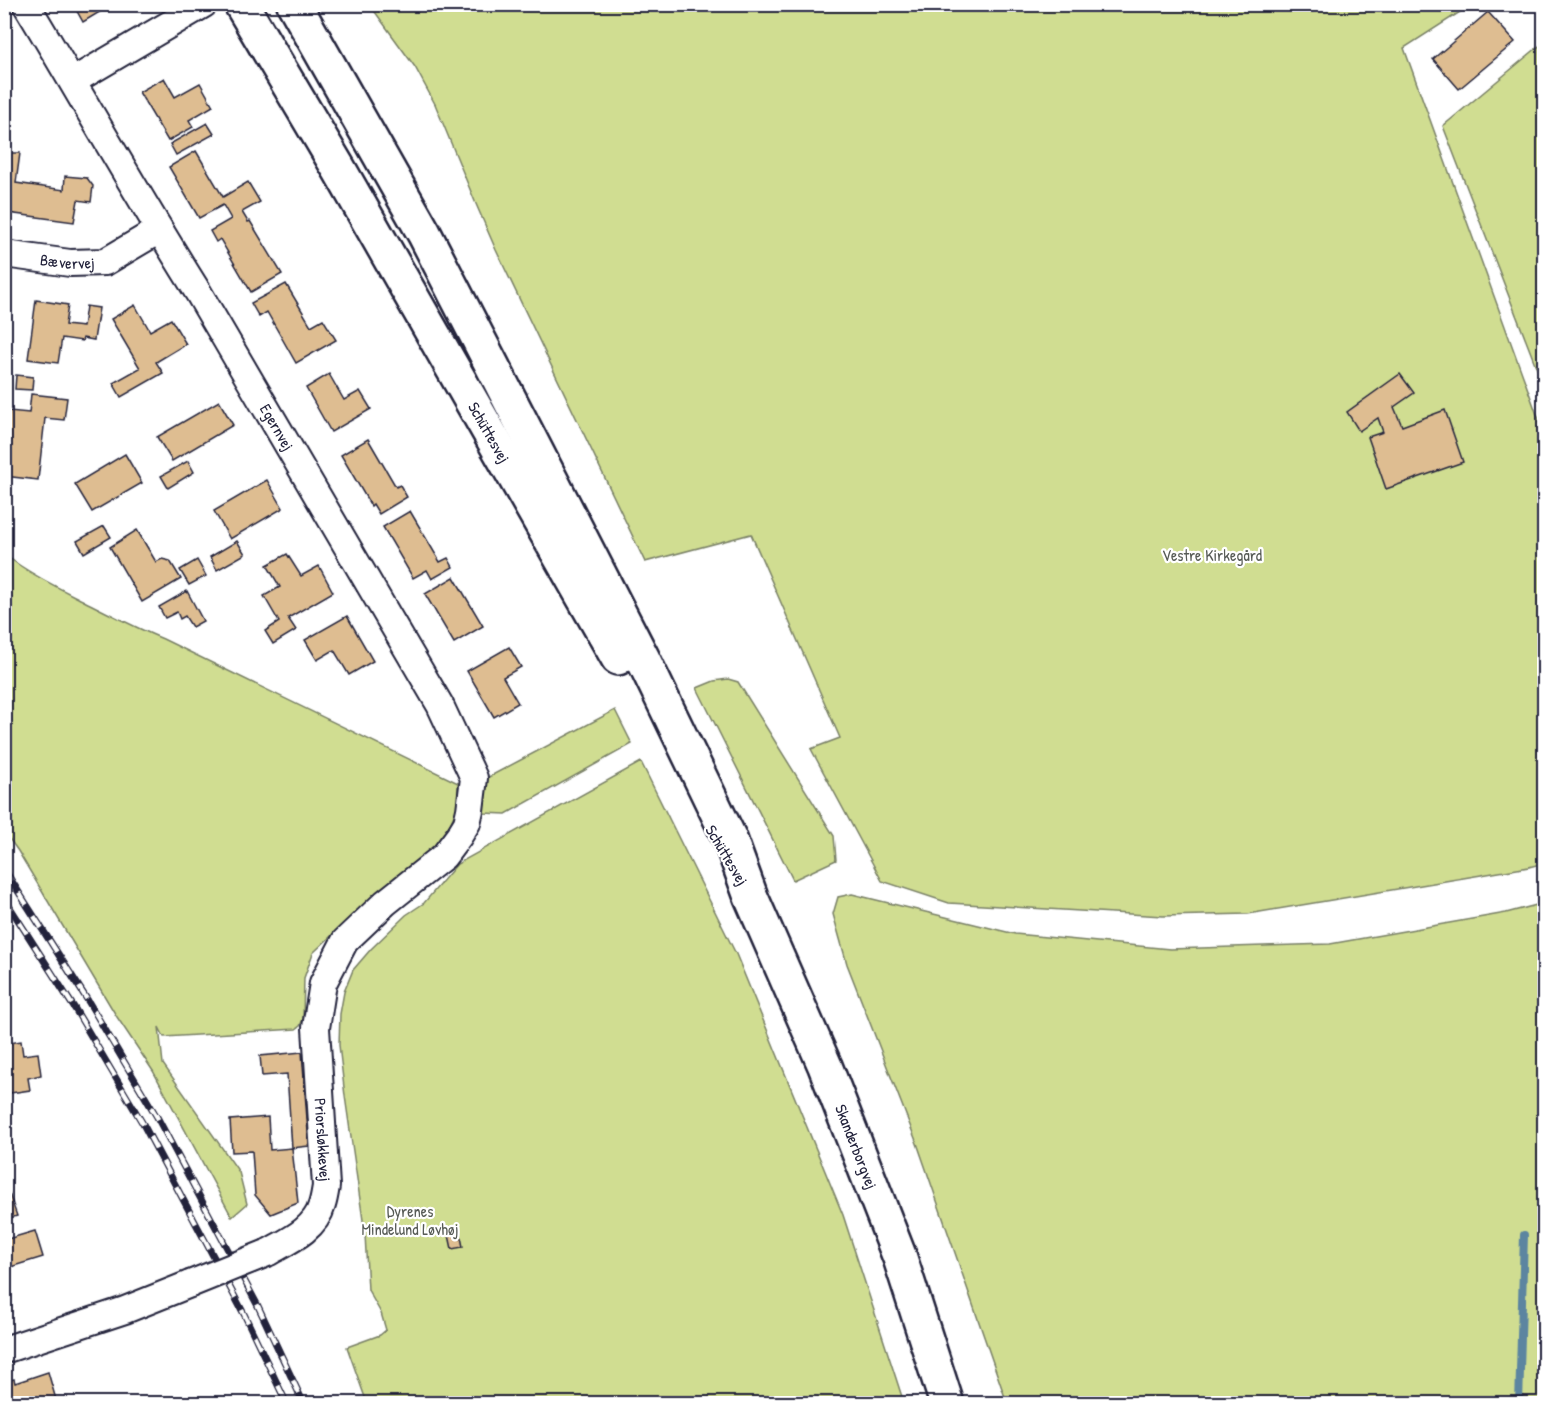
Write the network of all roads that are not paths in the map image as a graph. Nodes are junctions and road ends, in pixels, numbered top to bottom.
1 (26, 4) edge
2 (204, 4) edge
3 (242, 4) edge
4 (294, 4) edge
5 (73, 81) junction
6 (159, 230) junction
7 (4, 254) edge
8 (474, 778) joint
9 (751, 897) junction
10 (4, 1350) edge
11 (946, 1404) edge

1 - 5 street, Egernvej
2 - 5 street
3 - 9 main road, Schüttesvej
4 - 9 main road, Schüttesvej
5 - 6 street, Egernvej
6 - 7 street, Bævervej
6 - 8 street, Egernvej
8 - 10 street, Priorsløkkevej, bridge
9 - 11 main road, Skanderborgvej

